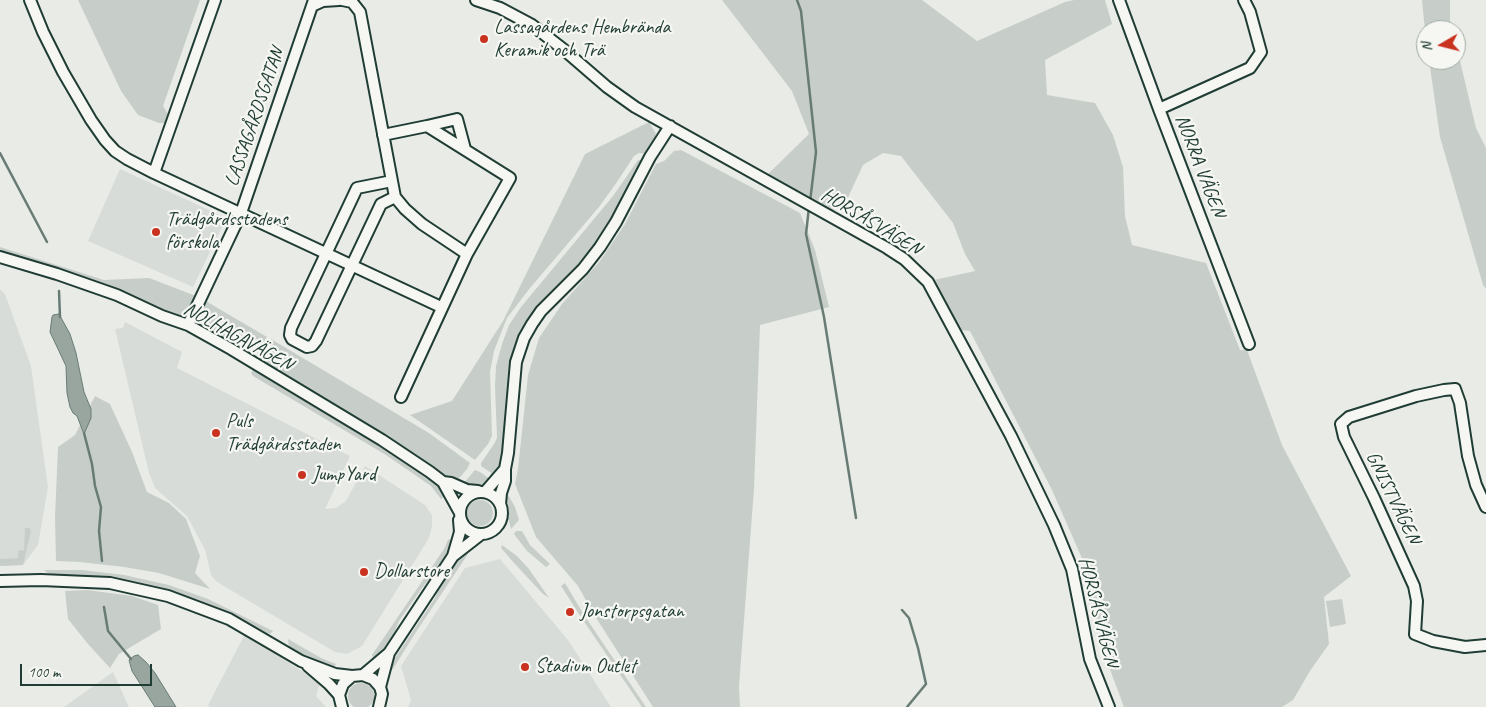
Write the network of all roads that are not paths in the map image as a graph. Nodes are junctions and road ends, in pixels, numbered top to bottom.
1 (30, 0) edge
2 (215, 0) edge
3 (340, 0) edge
4 (476, 0) edge
5 (1119, 0) edge
6 (1244, 0) edge
7 (313, 3) edge
8 (1159, 109) junction
9 (427, 126) junction
10 (670, 126) junction
11 (383, 135) junction
12 (465, 149) junction
13 (154, 173) junction
14 (392, 181) junction
15 (395, 197) junction
16 (240, 213) junction
17 (326, 253) junction
18 (467, 254) junction
19 (0, 257) edge
20 (352, 266) junction
21 (441, 307) junction
22 (188, 325) junction
23 (1249, 344) dead end
24 (401, 397) dead end
25 (505, 469) junction
26 (443, 482) junction
27 (482, 492) junction
28 (500, 504) junction
29 (1486, 507) edge
30 (459, 515) junction
31 (480, 535) junction
32 (453, 556) junction
33 (0, 581) edge
34 (1486, 645) edge
35 (389, 653) junction
36 (301, 661) junction
37 (362, 675) junction
38 (352, 676) junction
39 (380, 687) junction
40 (339, 695) junction
41 (342, 707) edge
42 (379, 707) edge
43 (1109, 707) edge

1 - 13 street
2 - 13 street
3 - 7 street
3 - 11 street
4 - 10 street, HORSÅSVÄGEN
5 - 8 street, NORRA VÄGEN
6 - 8 street
7 - 16 street, LASSAGÅRDSGATAN
8 - 23 street, NORRA VÄGEN
9 - 11 street
9 - 12 street
9 - 12 street
10 - 25 street
10 - 43 street, HORSÅSVÄGEN
11 - 14 street
12 - 18 street
13 - 16 street
14 - 15 street
14 - 17 street
15 - 18 street
15 - 20 street
16 - 17 street
16 - 22 street, LASSAGÅRDSGATAN
17 - 20 street
17 - 20 street
18 - 21 street
19 - 22 street, NOLHAGAVÄGEN
20 - 21 street
21 - 24 street
22 - 26 street, NOLHAGAVÄGEN
25 - 27 street
25 - 28 street
26 - 27 street, NOLHAGAVÄGEN
26 - 30 street, NOLHAGAVÄGEN
27 - 28 street
27 - 30 street
28 - 31 street
29 - 34 street, GNISTVÄGEN
30 - 31 street
30 - 32 street
31 - 32 street
32 - 35 street
33 - 36 street
35 - 37 street
35 - 39 street
36 - 38 street
36 - 40 street
37 - 38 street
37 - 39 street
38 - 40 street
39 - 42 street
40 - 41 street

